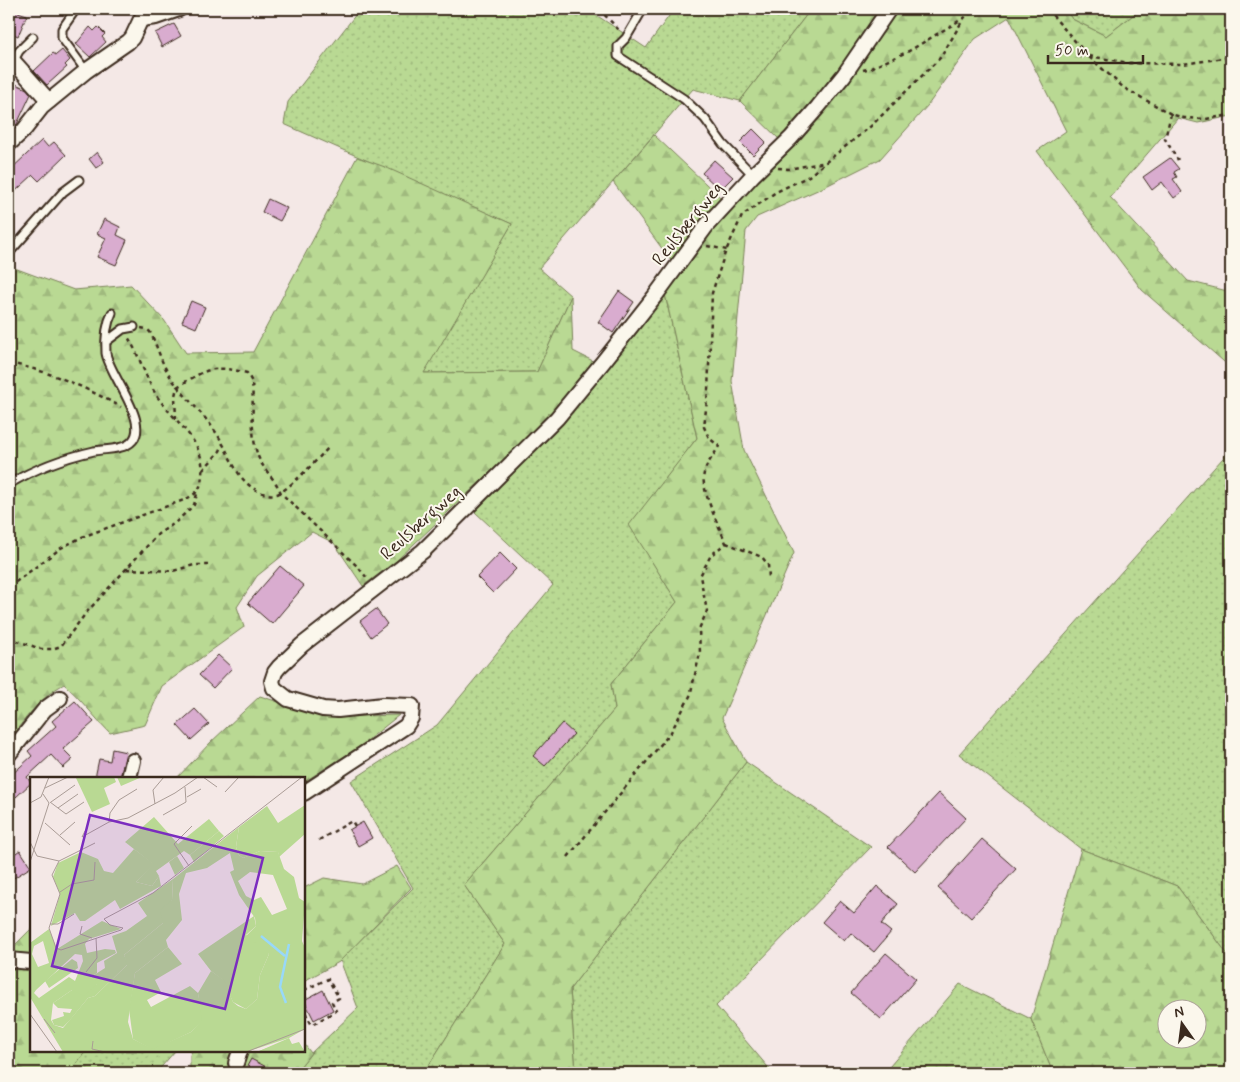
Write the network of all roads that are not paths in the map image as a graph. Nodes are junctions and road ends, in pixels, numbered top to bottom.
1 (76, 9) edge
2 (179, 9) edge
3 (644, 9) edge
4 (889, 9) edge
5 (138, 14) edge
6 (33, 38) dead end
7 (11, 63) edge
8 (86, 72) junction
9 (48, 101) junction
10 (9, 144) edge
11 (758, 171) junction
12 (79, 180) dead end
13 (9, 253) edge
14 (112, 313) dead end
15 (134, 327) road end
16 (107, 341) junction
17 (9, 484) edge
18 (60, 698) dead end
19 (9, 754) edge
20 (133, 761) dead end
21 (129, 777) edge
22 (305, 793) edge
23 (9, 960) edge
24 (30, 962) edge

1 - 8 lane
2 - 5 street
3 - 11 lane
4 - 11 street, Reulsbergweg
5 - 8 street
6 - 7 lane
7 - 9 street
8 - 9 street
9 - 10 street
11 - 22 street, Reulsbergweg
12 - 13 lane
14 - 16 lane
15 - 16 lane
16 - 17 lane
18 - 19 street
20 - 21 street
23 - 24 street

